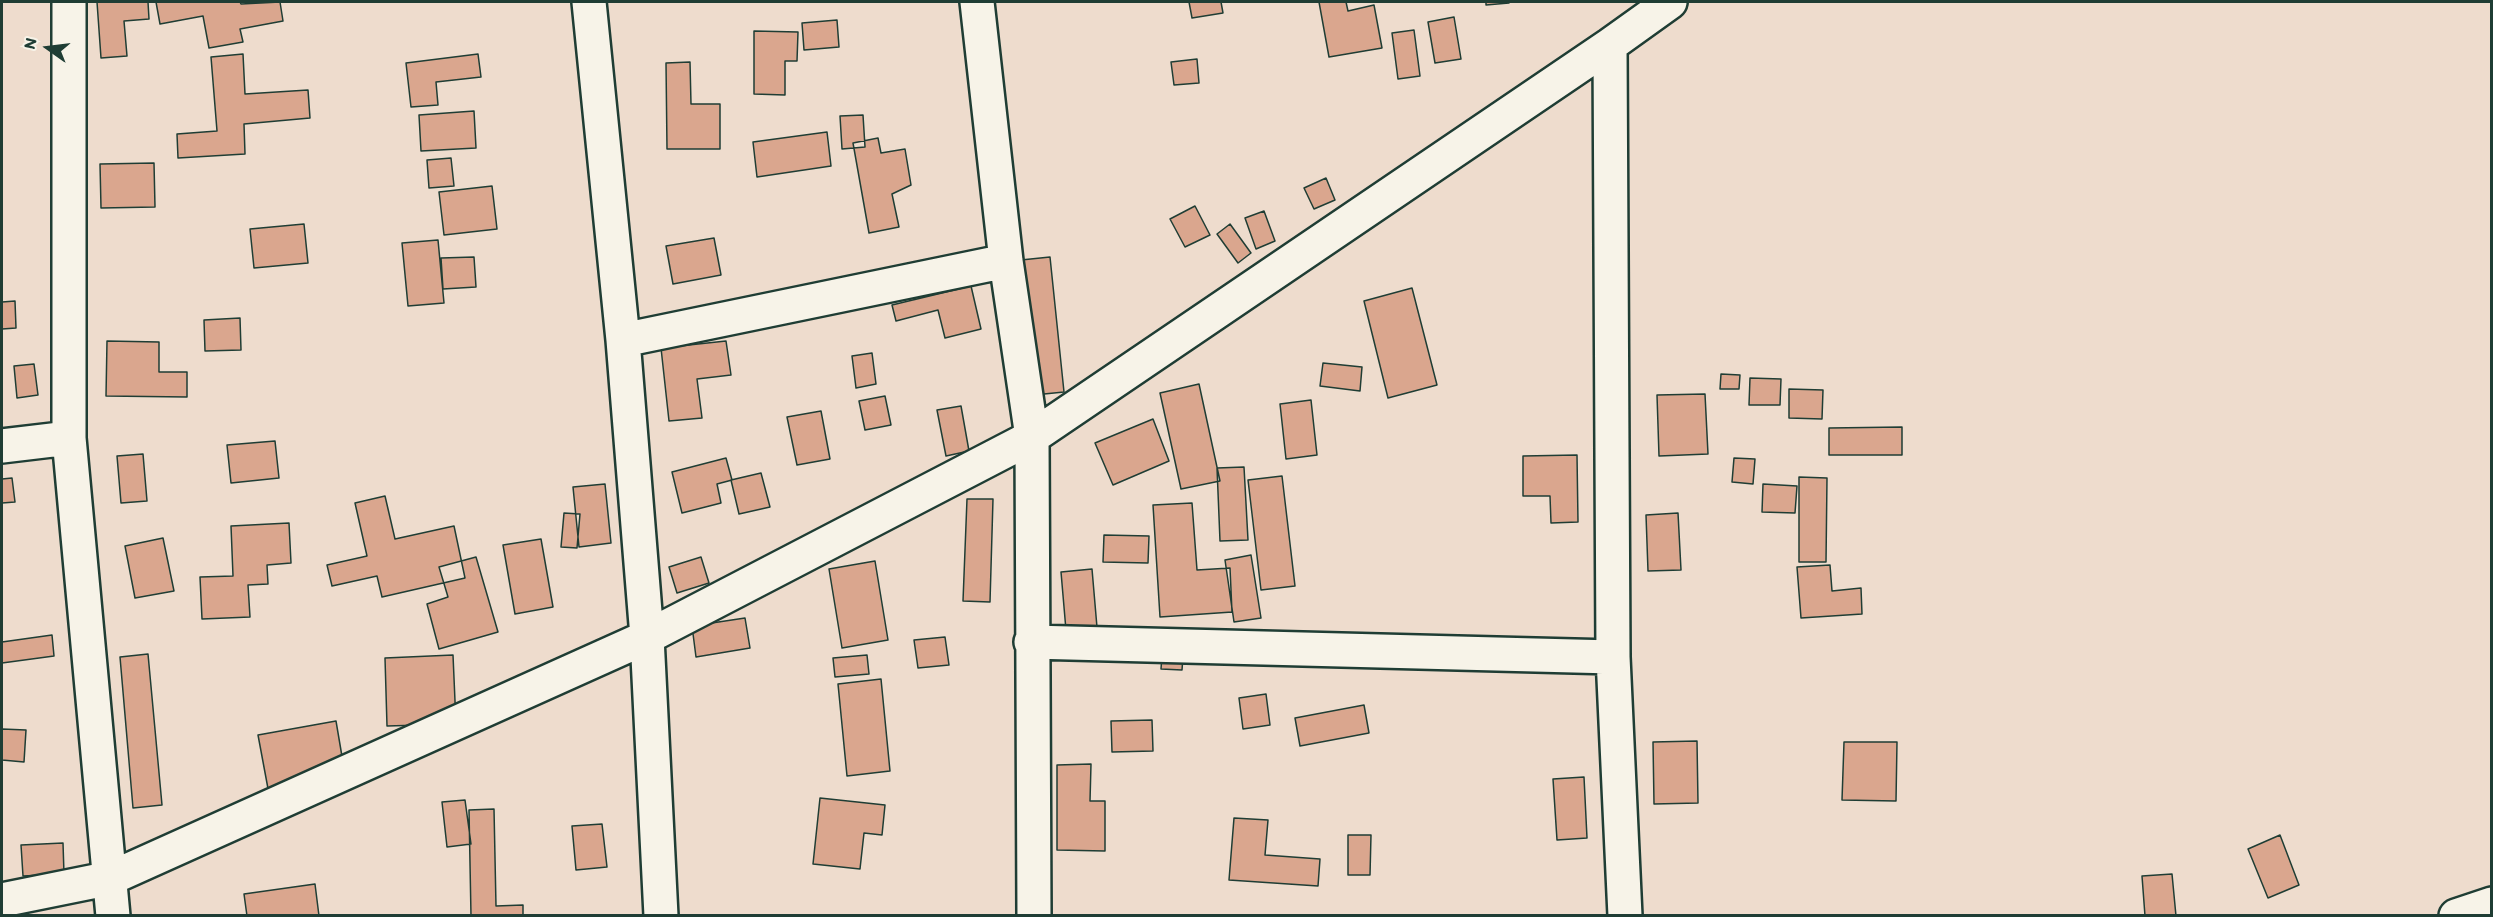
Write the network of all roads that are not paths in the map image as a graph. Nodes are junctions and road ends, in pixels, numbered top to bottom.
1 (69, 2) edge
2 (589, 2) edge
3 (977, 2) edge
4 (1670, 2) edge
5 (1610, 45) junction
6 (1006, 261) junction
7 (623, 340) junction
8 (69, 438) junction
9 (1032, 438) junction
10 (2, 446) edge
11 (647, 638) junction
12 (1031, 642) junction
13 (1613, 657) junction
14 (111, 878) junction
15 (2, 900) edge
16 (2492, 904) edge
17 (113, 915) edge
18 (661, 915) edge
19 (1034, 915) edge
20 (1625, 915) edge
21 (2456, 915) edge

1 - 8 street
2 - 7 street
3 - 6 street
4 - 5 street
5 - 9 street
5 - 13 street
6 - 7 street
6 - 9 street
7 - 11 street
8 - 10 street
8 - 14 street
9 - 11 street
9 - 12 street
11 - 14 street
11 - 18 street
12 - 13 street
12 - 19 street
13 - 20 street
14 - 15 street
14 - 17 street
16 - 21 street

